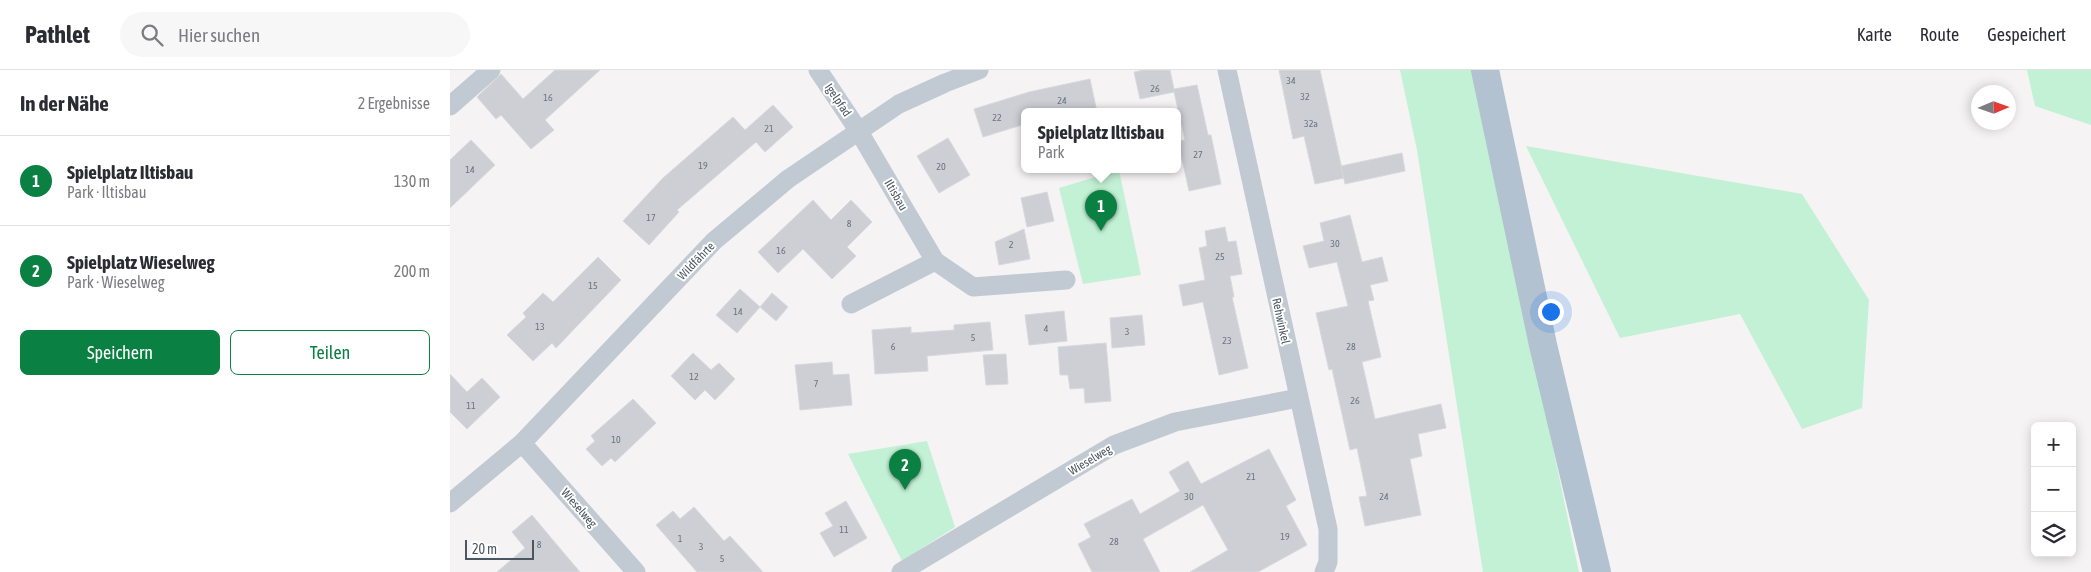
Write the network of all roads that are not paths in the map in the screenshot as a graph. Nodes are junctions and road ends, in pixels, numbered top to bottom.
1 (491, 70) edge
2 (818, 70) edge
3 (979, 70) edge
4 (1227, 70) edge
5 (1485, 70) edge
6 (450, 106) edge
7 (858, 130) junction
8 (934, 261) junction
9 (1066, 280) dead end
10 (851, 304) dead end
11 (1298, 398) junction
12 (522, 443) junction
13 (450, 503) edge
14 (636, 572) edge
15 (901, 572) edge
16 (1324, 572) edge
17 (1597, 572) edge

1 - 6 street
2 - 7 street, Igelpfad
3 - 7 street, Wildfährte
4 - 11 street, Rehwinkel
5 - 17 main road
7 - 8 street, Iltisbau
7 - 12 street, Wildfährte
8 - 9 street, Iltisbau
8 - 10 street
11 - 15 street, Wieselweg
11 - 16 street, Rehwinkel
12 - 13 street, Wildfährte
12 - 14 street, Wieselweg

